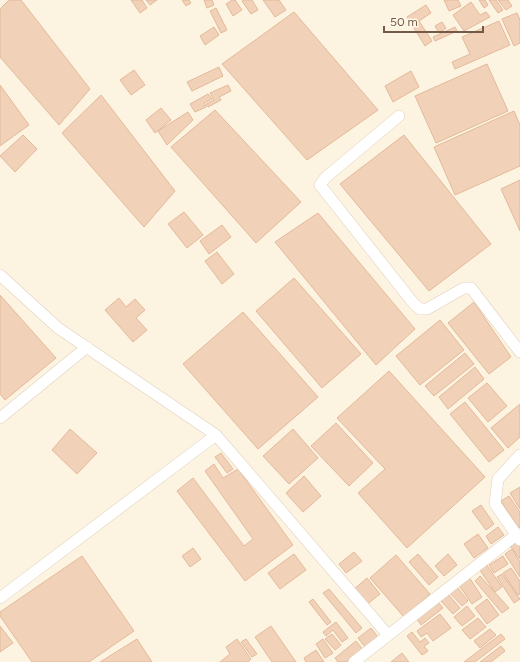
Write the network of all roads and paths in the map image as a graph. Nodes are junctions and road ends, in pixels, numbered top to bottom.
1 (399, 116) dead end
2 (0, 275) edge
3 (87, 347) junction
4 (520, 352) edge
5 (0, 418) edge
6 (216, 435) junction
7 (520, 455) edge
8 (518, 537) edge
9 (0, 598) edge
10 (388, 635) junction
11 (354, 662) edge

1 - 4 street
2 - 3 street
3 - 5 street
3 - 6 street
6 - 9 street
6 - 10 street
7 - 8 street
8 - 10 street
10 - 11 street

